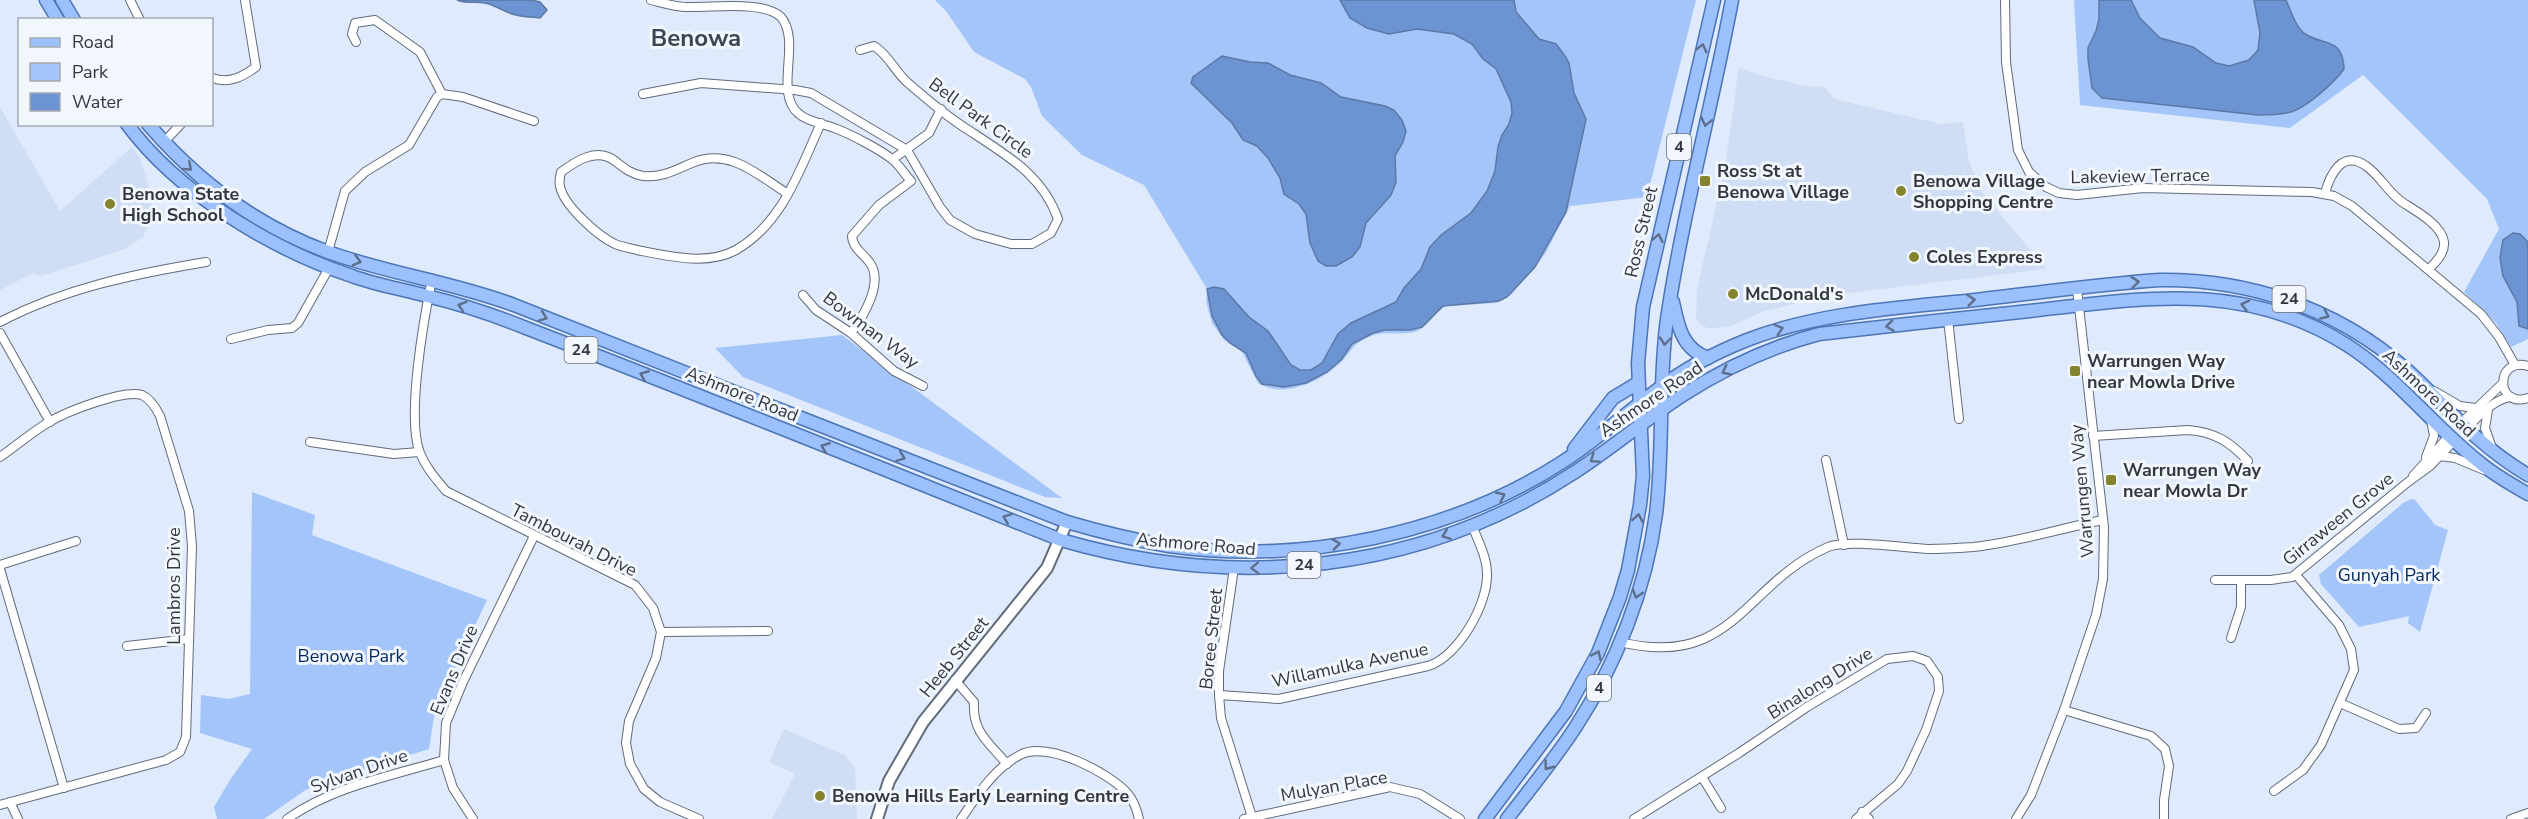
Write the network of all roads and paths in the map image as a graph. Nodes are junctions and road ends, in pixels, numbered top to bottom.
1 (46, 0) edge
2 (62, 0) edge
3 (130, 0) edge
4 (245, 0) edge
5 (651, 0) edge
6 (1714, 0) edge
7 (1732, 0) edge
8 (2005, 0) edge
9 (57, 18) edge
10 (73, 18) edge
11 (139, 18) edge
12 (356, 42) dead end
13 (860, 50) dead end
14 (213, 78) edge
15 (788, 90) junction
16 (442, 94) junction
17 (643, 94) dead end
18 (941, 109) junction
19 (534, 121) dead end
20 (822, 123) junction
21 (129, 126) edge
22 (150, 126) edge
23 (179, 126) edge
24 (164, 143) junction
25 (907, 150) junction
26 (892, 159) junction
27 (2325, 193) junction
28 (788, 194) junction
29 (328, 252) junction
30 (206, 262) dead end
31 (328, 268) junction
32 (2429, 269) junction
33 (432, 279) junction
34 (2077, 289) junction
35 (803, 295) dead end
36 (1671, 295) junction
37 (428, 296) junction
38 (2079, 305) junction
39 (1948, 319) junction
40 (0, 322) edge
41 (0, 333) edge
42 (851, 333) junction
43 (231, 339) dead end
44 (1708, 358) junction
45 (2515, 365) junction
46 (2528, 366) edge
47 (1638, 383) junction
48 (2503, 383) junction
49 (2422, 384) junction
50 (923, 386) dead end
51 (1661, 386) junction
52 (2511, 397) junction
53 (2528, 398) edge
54 (1639, 405) junction
55 (2490, 406) junction
56 (2475, 408) junction
57 (1660, 411) junction
58 (2430, 416) junction
59 (1959, 419) dead end
60 (50, 422) junction
61 (1641, 425) junction
62 (2463, 427) junction
63 (2093, 436) junction
64 (2452, 439) junction
65 (310, 441) dead end
66 (419, 452) junction
67 (2494, 453) junction
68 (2439, 456) junction
69 (0, 457) edge
70 (1826, 460) dead end
71 (2248, 461) dead end
72 (1564, 462) junction
73 (2419, 468) junction
74 (2496, 475) junction
75 (2528, 475) edge
76 (2408, 482) junction
77 (2528, 494) edge
78 (2103, 520) junction
79 (1067, 522) junction
80 (1472, 525) junction
81 (534, 536) junction
82 (1061, 540) junction
83 (76, 541) dead end
84 (1844, 545) junction
85 (0, 567) edge
86 (1234, 568) junction
87 (2296, 574) junction
88 (2215, 579) dead end
89 (2241, 580) junction
90 (768, 631) dead end
91 (661, 632) junction
92 (2231, 638) dead end
93 (189, 639) junction
94 (1620, 642) junction
95 (127, 646) dead end
96 (955, 680) junction
97 (1219, 695) junction
98 (2340, 703) junction
99 (2064, 710) junction
100 (2426, 713) dead end
101 (444, 760) junction
102 (1007, 764) junction
103 (1702, 777) junction
104 (64, 788) junction
105 (2274, 791) dead end
106 (10, 802) junction
107 (0, 805) edge
108 (1721, 808) dead end
109 (1862, 812) junction
110 (2528, 813) edge
111 (1248, 818) edge
112 (18, 819) edge
113 (287, 819) edge
114 (473, 819) edge
115 (699, 819) edge
116 (877, 819) edge
117 (960, 819) edge
118 (1139, 819) edge
119 (1460, 819) edge
120 (1485, 819) edge
121 (1507, 819) edge
122 (1634, 819) edge
123 (1856, 819) edge
124 (1869, 819) edge
125 (2016, 819) edge
126 (2164, 819) edge
127 (2511, 819) edge

1 - 9 main road
2 - 10 main road
3 - 11 street
4 - 14 street
5 - 15 street
47 -> 6 main road, Ross Street / 4
7 -> 36 main road, 4
8 - 27 street, Lakeview Terrace
12 - 16 street
13 - 18 street, Bell Park Circle
15 - 17 street, Bell Park Circle
15 - 20 street
15 - 25 street, Bell Park Circle
16 - 19 street
16 - 29 street
18 - 25 street
18 - 25 street, Bell Park Circle
20 - 26 street
20 - 28 street
21 - 31 main road, Ashmore Road / 24
22 - 24 main road, Ashmore Road / 24
23 - 24 street
24 -> 29 main road, Ashmore Road / 24
25 - 26 street
26 - 42 street
27 - 32 street, Lakeview Terrace
27 - 32 street
28 - 28 street
29 -> 33 main road, Ashmore Road / 24
30 - 40 street
31 - 37 main road, Ashmore Road / 24
31 - 43 street
32 - 45 street, Lakeview Terrace
33 - 37 street, Tambourah Drive
33 -> 79 main road, Ashmore Road / 24
34 - 38 street, Warrungen Way
44 -> 34 main road, Ashmore Road / 24
34 -> 49 main road, Ashmore Road / 24
35 - 42 street, Bowman Way
36 - 44 main road
36 -> 51 main road, 4
37 - 66 street, Tambourah Drive
82 -> 37 main road, Ashmore Road / 24
38 - 39 main road, Ashmore Road / 24
58 -> 38 main road, Ashmore Road / 24
38 - 63 street, Warrungen Way
39 -> 57 main road, Ashmore Road / 24
39 - 59 street
41 - 60 street
42 - 50 street, Bowman Way
44 - 51 main road, Ashmore Road / 24
45 - 46 street
45 - 48 street
47 - 54 main road, Ross Street / 4
47 - 72 main road
48 - 52 street
48 - 56 street
49 - 56 street
49 - 62 main road, Ashmore Road / 24
51 - 54 main road, Ashmore Road / 24
51 - 57 main road, 4
52 - 53 street
52 - 55 street
54 - 61 main road, 4
54 - 72 main road, Ashmore Road / 24
55 - 62 street
55 - 67 street
56 - 62 street
57 - 61 main road, Ashmore Road / 24
57 -> 94 main road, 4
58 - 64 main road, Ashmore Road / 24
58 - 73 street
60 - 69 street, Lambros Drive
60 - 93 street, Lambros Drive
61 -> 80 main road, Ashmore Road / 24
120 -> 61 main road, 4
62 - 64 main road
62 - 67 main road, Ashmore Road / 24
63 - 71 street
63 - 78 street, Warrungen Way
64 - 68 street, Girraween Grove
64 - 73 street, Girraween Grove
64 - 74 main road, Ashmore Road / 24
65 - 66 street
66 - 81 street, Tambourah Drive
67 - 75 main road, Ashmore Road / 24
68 - 74 street
68 - 76 street, Girraween Grove
70 - 84 street
79 -> 72 main road, Ashmore Road / 24
73 - 76 street, Girraween Grove
74 - 77 main road, Ashmore Road / 24
76 - 87 street, Girraween Grove
78 - 84 street
78 - 99 street, Warrungen Way
79 - 82 street, Heeb Street
80 -> 86 main road, Ashmore Road / 24
80 - 97 street, Willamulka Avenue
81 - 91 street, Tambourah Drive
81 - 101 street, Evans Drive
82 - 86 main road, Ashmore Road / 24
82 - 96 street, Heeb Street
83 - 85 street
84 - 94 street
85 - 104 street
86 - 97 street, Boree Street
87 - 89 street, Girraween Grove
87 - 98 street
88 - 89 street, Girraween Grove
89 - 92 street
90 - 91 street
91 - 115 street
93 - 95 street
93 - 104 street, Lambros Drive
94 -> 121 main road, 4
96 - 102 street
96 - 116 street, Heeb Street
97 - 111 street, Boree Street
98 - 100 street
98 - 105 street
99 - 125 street, Warrungen Way
99 - 126 street
101 - 113 street, Sylvan Drive
101 - 114 street, Evans Drive
102 - 117 street
102 - 118 street
103 - 108 street
103 - 109 street, Binalong Drive
103 - 122 street, Binalong Drive
104 - 106 street, Lambros Drive
106 - 107 street, Lambros Drive
106 - 112 street
109 - 123 street, Binalong Drive
109 - 124 street
110 - 127 street
111 - 119 street, Mulyan Place

